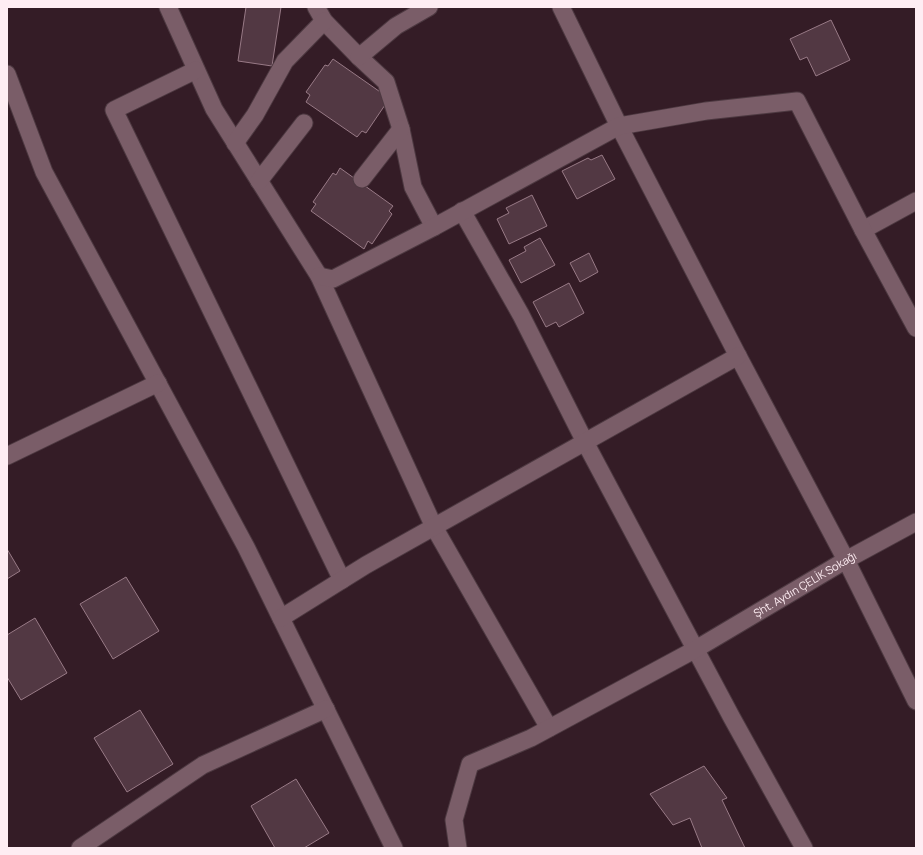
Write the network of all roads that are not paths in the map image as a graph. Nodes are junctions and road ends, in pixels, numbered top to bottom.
1 (168, 7) edge
2 (429, 7) edge
3 (561, 7) edge
4 (320, 14) edge
5 (359, 57) junction
6 (196, 70) junction
7 (7, 74) edge
8 (304, 123) dead end
9 (619, 126) junction
10 (401, 129) junction
11 (235, 143) junction
12 (362, 179) dead end
13 (259, 181) junction
14 (916, 201) edge
15 (462, 211) junction
16 (434, 227) junction
17 (863, 230) junction
18 (319, 276) junction
19 (916, 328) edge
20 (738, 356) junction
21 (158, 383) junction
22 (585, 442) junction
23 (7, 456) edge
24 (916, 522) edge
25 (434, 527) junction
26 (846, 560) junction
27 (342, 580) junction
28 (281, 618) junction
29 (696, 649) junction
30 (916, 701) edge
31 (326, 709) junction
32 (549, 728) junction
33 (80, 848) edge
34 (394, 848) edge
35 (458, 848) edge
36 (804, 848) edge

1 - 6 street
2 - 5 street
3 - 9 street
4 - 5 street
4 - 11 street
5 - 10 street
6 - 11 street
6 - 27 street
7 - 21 street
8 - 13 street
9 - 15 street
9 - 17 street
9 - 20 street
10 - 12 street
10 - 16 street
11 - 13 street
13 - 18 street
14 - 17 street
15 - 16 street
15 - 22 street
16 - 18 street
17 - 19 street
18 - 25 street
20 - 22 street
20 - 26 street
21 - 23 street
21 - 28 street
22 - 25 street
22 - 29 street
24 - 26 street, Şht. Aydın ÇELİK Sokağı
25 - 27 street
25 - 32 street
26 - 29 street, Şht. Aydın ÇELİK Sokağı
26 - 30 street
27 - 28 street
28 - 31 street
29 - 32 street, Şht. Aydın ÇELİK Sokağı
29 - 36 street
31 - 33 street
31 - 34 street
32 - 35 street, Şht. Aydın ÇELİK Sokağı

